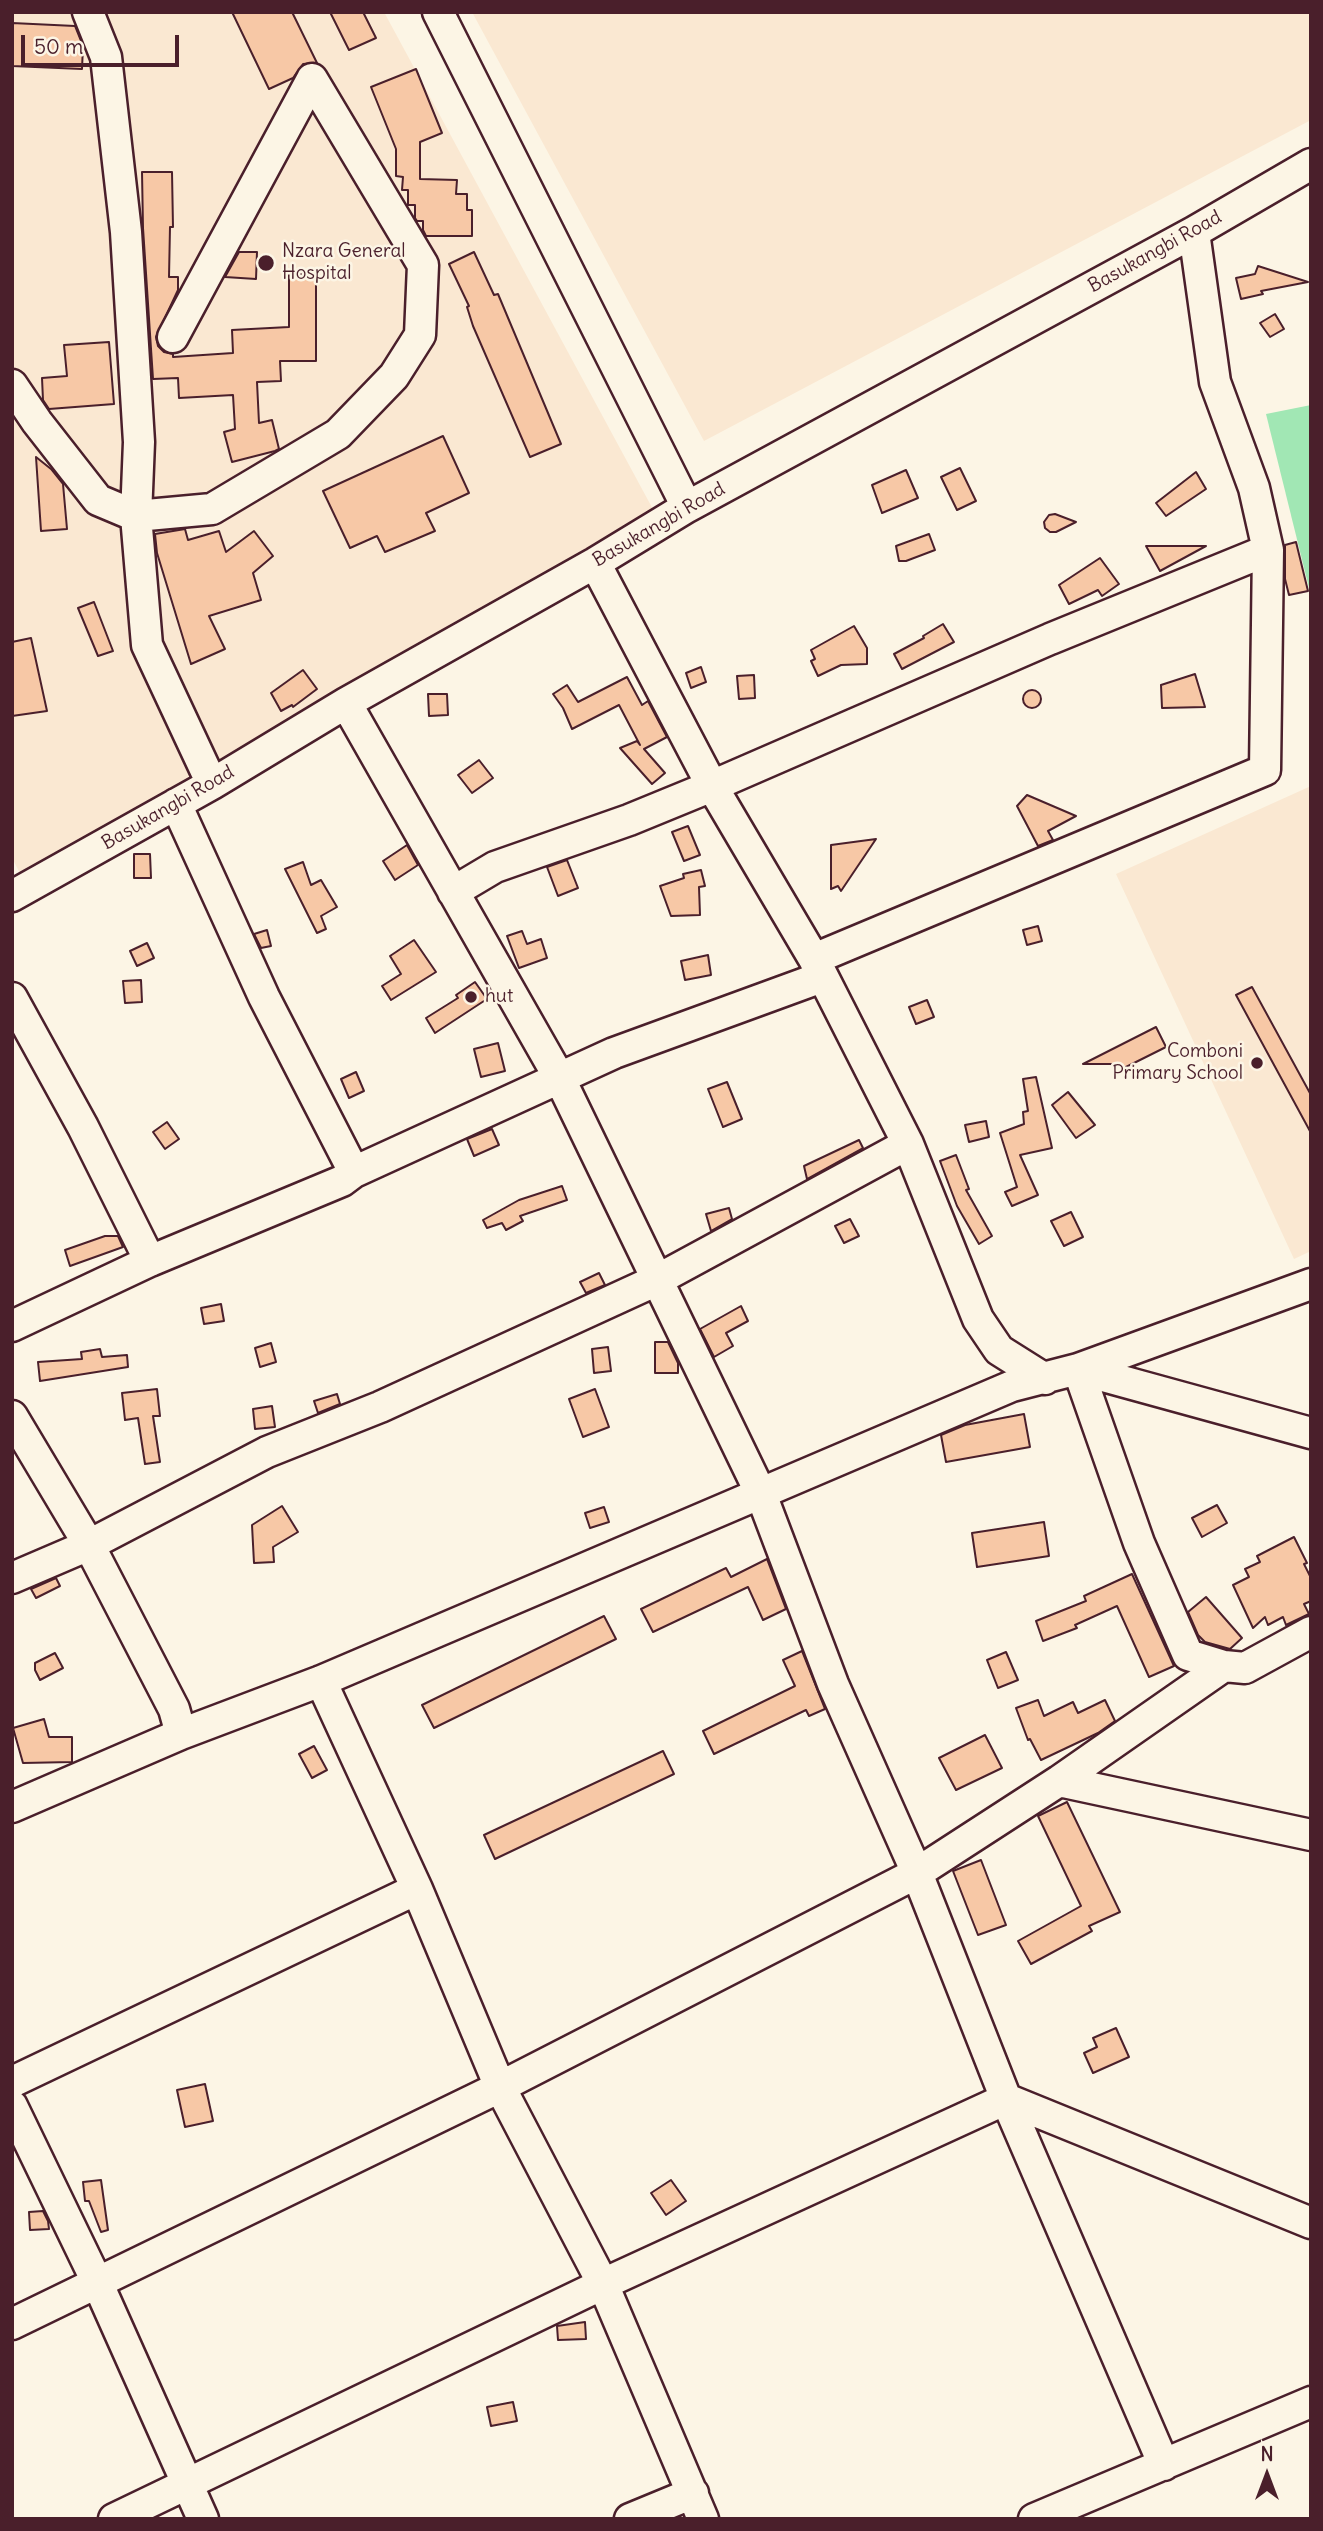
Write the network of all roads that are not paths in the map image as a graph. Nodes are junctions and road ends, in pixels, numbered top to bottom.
1 (88, 12) edge
2 (438, 12) edge
3 (1311, 164) edge
4 (1194, 232) junction
5 (173, 337) dead end
6 (12, 385) edge
7 (687, 507) junction
8 (136, 516) junction
9 (1268, 550) junction
10 (595, 563) junction
11 (346, 703) junction
12 (212, 784) junction
13 (712, 786) junction
14 (176, 804) junction
15 (453, 892) junction
16 (12, 896) edge
17 (818, 968) junction
18 (12, 998) edge
19 (560, 1079) junction
20 (908, 1144) junction
21 (354, 1172) junction
22 (150, 1261) junction
23 (657, 1280) junction
24 (1311, 1284) edge
25 (12, 1326) edge
26 (1078, 1369) junction
27 (1045, 1379) junction
28 (12, 1416) edge
29 (1311, 1433) edge
30 (761, 1494) junction
31 (89, 1545) junction
32 (12, 1578) edge
33 (1311, 1632) edge
34 (1224, 1666) junction
35 (321, 1681) junction
36 (181, 1734) junction
37 (1059, 1781) junction
38 (12, 1807) edge
39 (1311, 1835) edge
40 (917, 1873) junction
41 (417, 1889) junction
42 (12, 2082) edge
43 (500, 2087) junction
44 (1006, 2099) junction
45 (12, 2106) edge
46 (1311, 2223) edge
47 (98, 2284) junction
48 (603, 2284) junction
49 (12, 2324) edge
50 (1311, 2402) edge
51 (1164, 2465) junction
52 (188, 2484) junction
53 (698, 2506) edge
54 (114, 2519) edge
55 (203, 2519) edge
56 (630, 2519) edge
57 (1034, 2519) edge

1 - 8 street
2 - 7 street
3 - 4 street, Basukangbi Road
4 - 7 street, Basukangbi Road
4 - 9 street
5 - 8 street
6 - 8 street
7 - 10 street, Basukangbi Road
8 - 12 street
9 - 13 street
9 - 17 street
10 - 11 street, Basukangbi Road
10 - 13 street
11 - 12 street, Basukangbi Road
11 - 15 street
12 - 14 street, Basukangbi Road
13 - 15 street
13 - 17 street
14 - 16 street, Basukangbi Road
14 - 21 street
15 - 19 street
17 - 19 street
17 - 20 street
18 - 22 street
19 - 21 street
19 - 23 street
20 - 23 street
20 - 27 street
21 - 22 street
22 - 25 street
23 - 30 street
23 - 31 street
24 - 26 street
26 - 27 street
26 - 29 street
26 - 34 street
27 - 30 street
28 - 31 street
30 - 35 street
30 - 40 street
31 - 32 street
31 - 36 street
33 - 34 street
34 - 37 street
35 - 36 street
35 - 41 street
36 - 38 street
37 - 39 street
37 - 40 street
40 - 43 street
40 - 44 street
41 - 42 street
41 - 43 street
43 - 47 street
43 - 48 street
44 - 46 street
44 - 48 street
44 - 51 street
45 - 47 street
47 - 49 street
47 - 52 street
48 - 52 street
48 - 53 street
50 - 51 street
51 - 57 street
52 - 54 street
52 - 55 street
53 - 56 street

